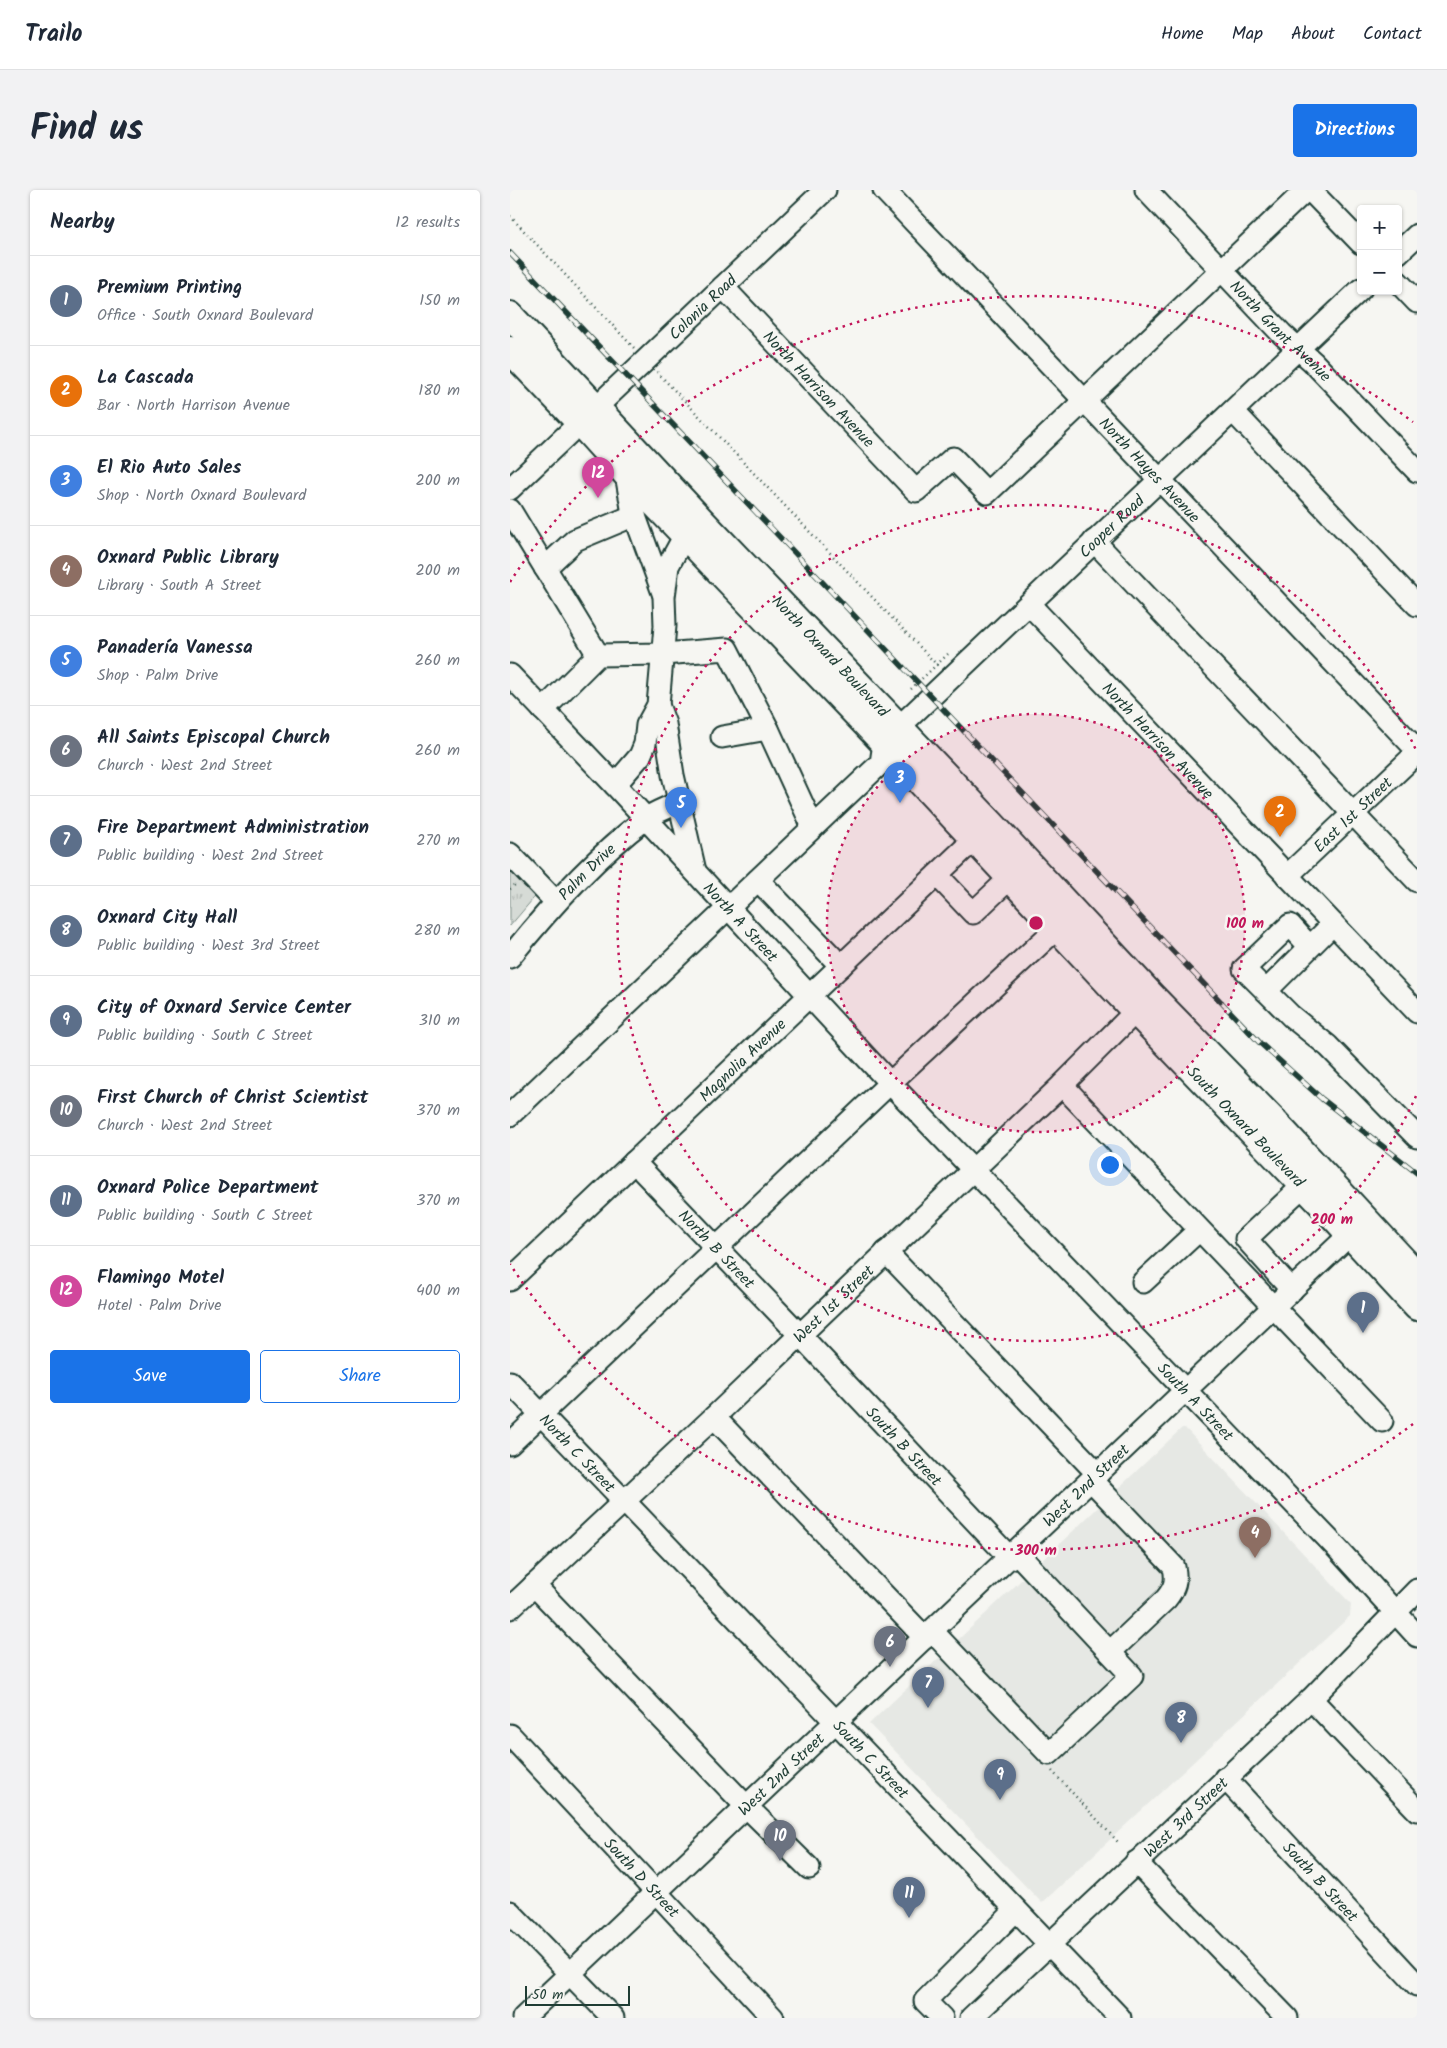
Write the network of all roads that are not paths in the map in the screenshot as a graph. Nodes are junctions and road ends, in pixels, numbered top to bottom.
1 (825, 190) edge
2 (884, 190) edge
3 (1146, 190) edge
4 (1308, 190) edge
5 (1417, 235) edge
6 (1357, 239) edge
7 (1401, 250) edge
8 (1222, 270) junction
9 (1402, 286) edge
10 (723, 287) junction
11 (1357, 293) edge
12 (1417, 302) edge
13 (510, 315) edge
14 (1298, 349) junction
15 (510, 350) edge
16 (1085, 400) junction
17 (1233, 411) junction
18 (588, 415) junction
19 (1417, 471) edge
20 (626, 474) junction
21 (1160, 479) junction
22 (510, 489) edge
23 (510, 510) edge
24 (635, 515) junction
25 (693, 528) junction
26 (1094, 541) junction
27 (545, 568) junction
28 (664, 597) junction
29 (1029, 604) junction
30 (1417, 605) edge
31 (663, 654) junction
32 (598, 655) junction
33 (510, 675) edge
34 (658, 705) junction
35 (543, 710) junction
36 (768, 729) junction
37 (892, 735) junction
38 (722, 737) dead end
39 (1417, 752) edge
40 (615, 785) junction
41 (679, 802) junction
42 (1353, 813) junction
43 (646, 818) junction
44 (813, 827) junction
45 (1003, 835) junction
46 (977, 843) junction
47 (510, 854) edge
48 (695, 871) junction
49 (937, 875) junction
50 (1287, 876) junction
51 (1010, 878) junction
52 (758, 880) junction
53 (1417, 881) edge
54 (556, 902) junction
55 (729, 908) junction
56 (1333, 924) junction
57 (1057, 928) junction
58 (1310, 946) junction
59 (510, 957) edge
60 (841, 966) junction
61 (1266, 990) junction
62 (809, 995) junction
63 (1144, 1003) junction
64 (1417, 1012) edge
65 (890, 1083) junction
66 (1062, 1085) junction
67 (510, 1115) edge
68 (1417, 1137) edge
69 (634, 1162) junction
70 (973, 1168) junction
71 (1304, 1185) junction
72 (1358, 1228) junction
73 (1199, 1230) junction
74 (716, 1248) junction
75 (886, 1252) junction
76 (1417, 1275) edge
77 (510, 1280) edge
78 (1143, 1282) dead end
79 (1292, 1290) junction
80 (1274, 1307) junction
81 (1417, 1307) edge
82 (800, 1335) junction
83 (510, 1382) edge
84 (1186, 1391) junction
85 (541, 1414) junction
86 (714, 1417) junction
87 (1382, 1421) dead end
88 (510, 1444) edge
89 (1095, 1477) junction
90 (623, 1501) junction
91 (1013, 1555) junction
92 (534, 1585) junction
93 (1417, 1590) edge
94 (510, 1608) edge
95 (1417, 1609) edge
96 (1395, 1613) junction
97 (929, 1635) junction
98 (1417, 1636) edge
99 (1110, 1652) junction
100 (1311, 1699) junction
101 (835, 1722) junction
102 (510, 1735) edge
103 (1226, 1778) junction
104 (746, 1806) junction
105 (1417, 1810) edge
106 (1136, 1862) junction
107 (809, 1868) dead end
108 (656, 1892) junction
109 (1016, 1910) junction
110 (510, 1912) edge
111 (1050, 1945) junction
112 (569, 1974) junction
113 (1417, 1985) edge
114 (523, 2018) edge
115 (613, 2018) edge
116 (773, 2018) edge
117 (942, 2018) edge
118 (971, 2018) edge
119 (1120, 2018) edge
120 (1287, 2018) edge

1 - 10 street, Colonia Road
2 - 16 street, North Hayes Avenue
3 - 8 street, North Grant Avenue
4 - 6 street
4 - 8 street
5 - 7 street
8 - 14 street, North Grant Avenue
8 - 16 street
9 - 12 street
10 - 16 street, North Harrison Avenue
10 - 18 street, Colonia Road
11 - 14 street, Cooper Road
13 - 18 main road, North Oxnard Boulevard
14 - 17 street, Cooper Road
14 - 19 street, North Grant Avenue
15 - 18 main road, North Oxnard Boulevard
16 - 21 street, North Hayes Avenue
17 - 21 street, Cooper Road
17 - 30 street
18 - 20 main road, North Oxnard Boulevard
18 - 22 street, Colonia Road
18 - 25 main road, North Oxnard Boulevard
20 - 24 street
20 - 25 main road, North Oxnard Boulevard
21 - 26 street, Cooper Road
21 - 39 street, North Hayes Avenue
23 - 27 street
24 - 27 street
24 - 28 street
25 - 28 street
25 - 37 main road, North Oxnard Boulevard
26 - 29 street, Cooper Road
26 - 42 street
27 - 32 street
28 - 31 street
29 - 37 street, Cooper Road
29 - 50 street, North Harrison Avenue
31 - 32 street
31 - 34 street
31 - 36 street
32 - 35 street
33 - 35 street, North A Street
34 - 40 street
34 - 41 street
35 - 40 street, North A Street
36 - 38 street
36 - 44 street
37 - 44 street
37 - 45 main road, North Oxnard Boulevard
37 - 46 main road, North Oxnard Boulevard
39 - 42 street, East 1st Street
40 - 43 street, North A Street
41 - 43 street, Palm Drive
41 - 48 street
42 - 50 street, East 1st Street
42 - 53 street
43 - 48 street, North A Street
43 - 54 street, Palm Drive
44 - 52 street
45 - 46 main road
45 - 63 main road, North Oxnard Boulevard
46 - 49 street, Magnolia Avenue
46 - 51 main road, North Oxnard Boulevard
47 - 54 street
48 - 55 street, North A Street
49 - 51 street
49 - 60 street, Magnolia Avenue
50 - 56 street, North Harrison Avenue
51 - 57 main road, North Oxnard Boulevard
52 - 55 street
52 - 60 street
54 - 59 street, Palm Drive
55 - 62 street, North A Street
55 - 67 street
56 - 58 street
56 - 64 street, North Harrison Avenue
57 - 63 main road, North Oxnard Boulevard
57 - 65 street
58 - 61 street
58 - 61 street
60 - 62 street, Magnolia Avenue
61 - 68 street
62 - 65 street, North A Street
62 - 69 street, Magnolia Avenue
63 - 66 street, West 1st Street
63 - 71 main road, South Oxnard Boulevard
63 - 72 main road, South Oxnard Boulevard
65 - 70 street, North A Street
65 - 74 street
66 - 70 street, West 1st Street
66 - 73 street
69 - 74 street, North B Street
69 - 77 street, Magnolia Avenue
70 - 75 street, West 1st Street
70 - 84 street, South A Street
71 - 72 main road, South Oxnard Boulevard
71 - 79 street
72 - 76 main road, South Oxnard Boulevard
72 - 79 street, West 2nd Street
72 - 81 main road, South Oxnard Boulevard
73 - 78 street
73 - 80 street
74 - 82 street, North B Street
74 - 85 street
75 - 82 street, West 1st Street
75 - 89 street
79 - 80 street, West 2nd Street
80 - 84 street, West 2nd Street
80 - 87 street
82 - 86 street, West 1st Street
82 - 91 street, South B Street
83 - 85 street, North C Street
84 - 89 street, West 2nd Street
84 - 96 street, South A Street
85 - 88 street
85 - 90 street, North C Street
86 - 90 street, West 1st Street
86 - 97 street
89 - 91 street, West 2nd Street
89 - 99 street
90 - 92 street, West 1st Street
90 - 101 street, South C Street
91 - 97 street, West 2nd Street
91 - 99 street, South B Street
92 - 94 street, West 1st Street
92 - 104 street
93 - 96 street, West 3rd Street
95 - 96 street
96 - 98 street, South A Street
96 - 100 street, West 3rd Street
97 - 99 street, South B Street
97 - 101 street, West 2nd Street
100 - 103 street, West 3rd Street
100 - 105 street
101 - 104 street, West 2nd Street
101 - 109 street, South C Street
102 - 108 street, South D Street
103 - 106 street, West 3rd Street
103 - 113 street, South B Street
104 - 107 street
104 - 108 street, West 2nd Street
106 - 111 street, West 3rd Street
106 - 120 street
108 - 112 street, West 2nd Street
108 - 116 street, South D Street
109 - 111 street, South C Street
109 - 117 street
110 - 112 street
111 - 118 street, West 3rd Street
111 - 119 street, South C Street
112 - 114 street, West 2nd Street
112 - 115 street

